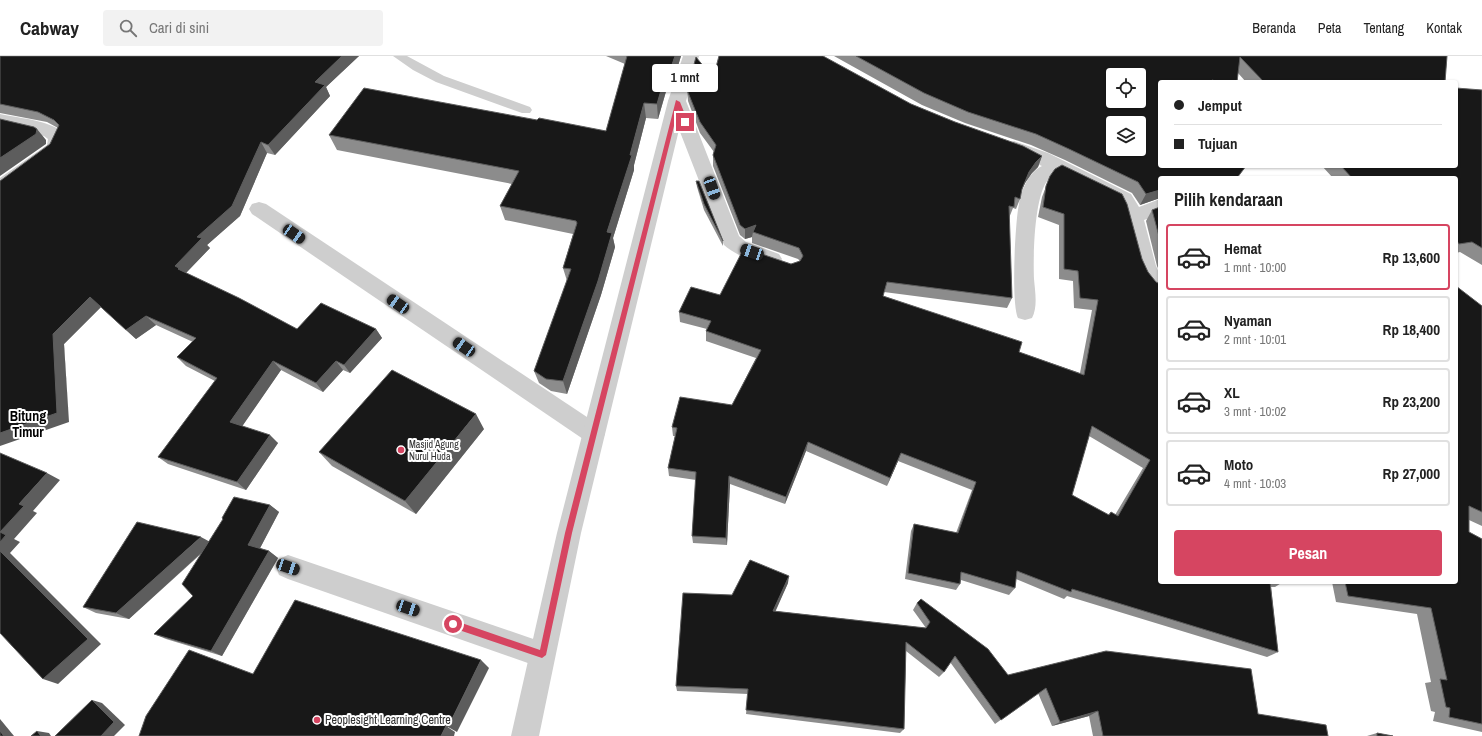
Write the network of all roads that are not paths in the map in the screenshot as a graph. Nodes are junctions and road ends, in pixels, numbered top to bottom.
1 (399, 56) edge
2 (691, 56) edge
3 (678, 102) junction
4 (526, 110) dead end
5 (0, 120) edge
6 (998, 142) edge
7 (1058, 166) junction
8 (0, 188) edge
9 (1158, 207) edge
10 (259, 209) dead end
11 (1134, 217) junction
12 (791, 265) edge
13 (1158, 286) edge
14 (1025, 312) dead end
15 (594, 434) junction
16 (288, 567) dead end
17 (542, 655) junction
18 (525, 736) edge

1 - 4 lane
2 - 3 street
3 - 12 street
3 - 15 street
5 - 8 street
6 - 7 street
7 - 11 street
7 - 14 street
9 - 11 street
10 - 15 street
11 - 13 street
15 - 17 street
16 - 17 street
17 - 18 street

